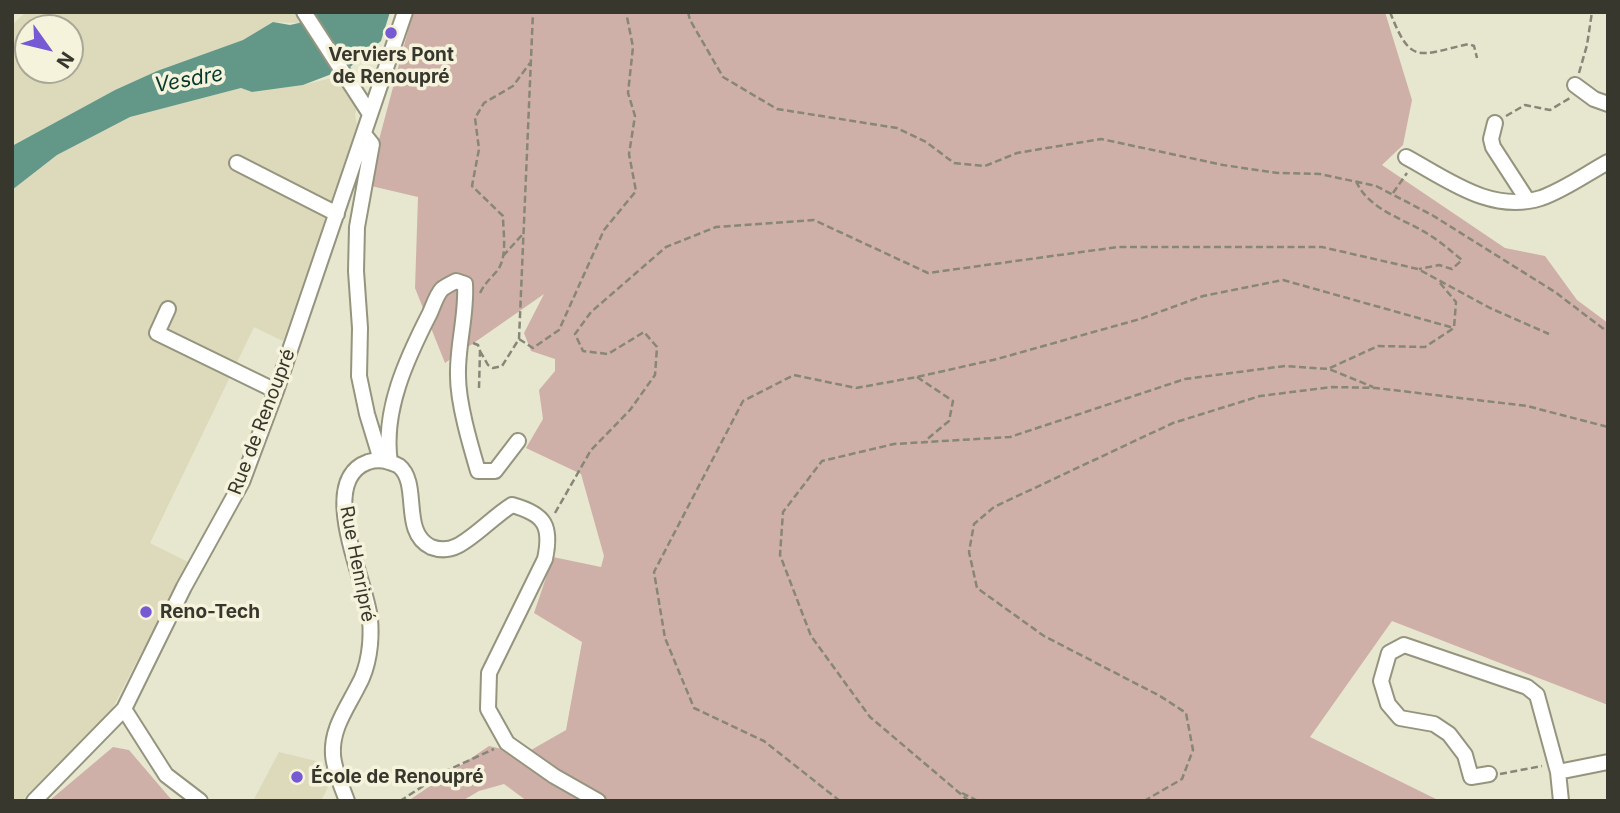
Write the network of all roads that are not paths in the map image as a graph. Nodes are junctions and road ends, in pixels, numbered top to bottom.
1 (405, 12) edge
2 (305, 13) edge
3 (1576, 85) road end
4 (1608, 104) edge
5 (370, 114) junction
6 (1494, 123) road end
7 (364, 134) junction
8 (1410, 159) road end
9 (1608, 162) edge
10 (237, 163) dead end
11 (1528, 201) junction
12 (337, 214) junction
13 (167, 309) dead end
14 (276, 391) junction
15 (518, 441) dead end
16 (385, 461) junction
17 (124, 709) junction
18 (1608, 762) edge
19 (1557, 768) junction
20 (1489, 774) road end
21 (34, 801) edge
22 (200, 801) edge
23 (347, 801) edge
24 (598, 801) edge
25 (1561, 801) edge

1 - 5 street, Rue de Renoupré
2 - 5 street
3 - 4 street
5 - 7 street, Rue de Renoupré
6 - 11 street
7 - 12 street, Rue de Renoupré
7 - 16 street
8 - 11 street
9 - 11 street
10 - 12 street
12 - 14 street, Rue de Renoupré
13 - 14 street
14 - 17 street, Rue de Renoupré
15 - 16 street
16 - 23 street, Rue Henripré
16 - 24 street
17 - 21 street, Rue de Renoupré
17 - 22 street
18 - 19 street
19 - 20 street
19 - 25 street

